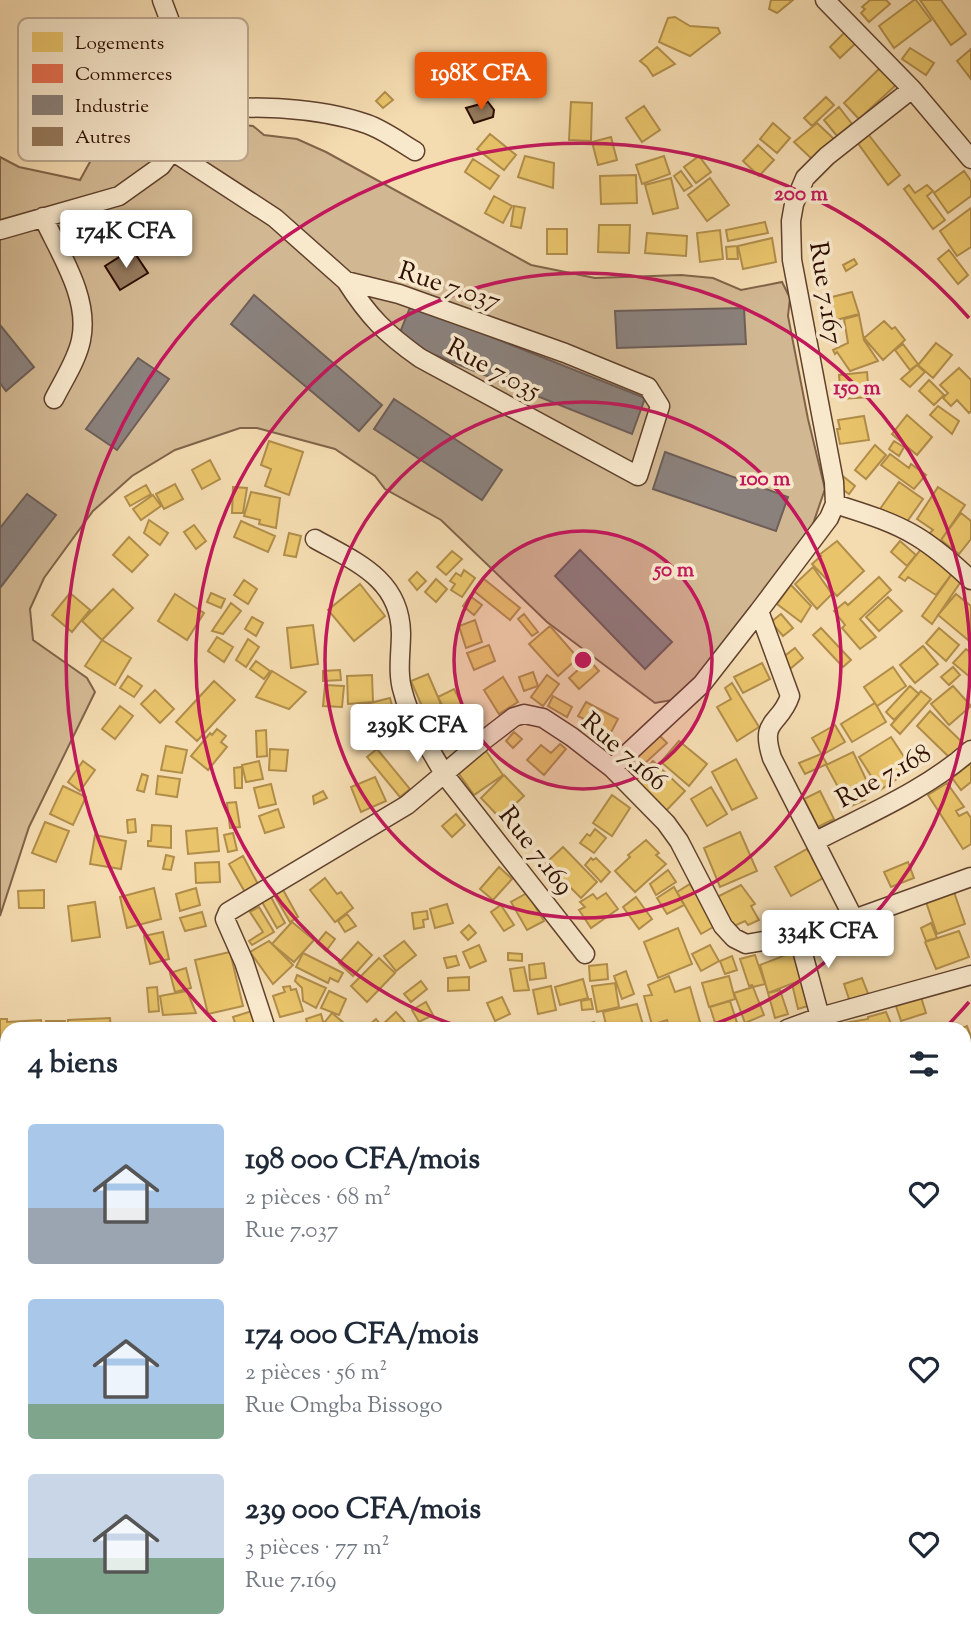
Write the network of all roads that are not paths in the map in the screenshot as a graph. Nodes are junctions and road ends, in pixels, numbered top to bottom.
1 (162, 0) edge
2 (825, 0) edge
3 (169, 18) edge
4 (912, 89) junction
5 (248, 107) edge
6 (415, 151) dead end
7 (971, 159) edge
8 (165, 161) edge
9 (187, 161) edge
10 (43, 217) junction
11 (0, 230) edge
12 (346, 281) junction
13 (54, 399) dead end
14 (638, 476) joint
15 (835, 504) junction
16 (315, 539) dead end
17 (971, 580) edge
18 (759, 611) junction
19 (971, 750) edge
20 (612, 768) junction
21 (444, 774) junction
22 (816, 841) junction
23 (971, 877) edge
24 (854, 919) junction
25 (798, 935) junction
26 (585, 954) dead end
27 (971, 975) edge
28 (820, 1017) junction
29 (263, 1022) edge
30 (806, 1022) edge

1 - 3 street
2 - 4 street
4 - 7 street
4 - 15 street, Rue 7.167
5 - 6 street
8 - 10 street
9 - 12 street, Rue 7.037
10 - 11 street
10 - 13 street
12 - 14 street, Rue 7.035
12 - 14 street, Rue 7.037
15 - 17 street
15 - 18 street
16 - 21 street, Rue 7.169
18 - 20 street
18 - 22 street
19 - 22 street, Rue 7.168
20 - 21 street, Rue 7.166
20 - 25 street, Rue 7.166
21 - 26 street, Rue 7.169
21 - 29 street, Rue 7.166
22 - 24 street
23 - 24 street, Rue 7.166
24 - 25 street, Rue 7.166
25 - 28 street
27 - 28 street
28 - 30 street

